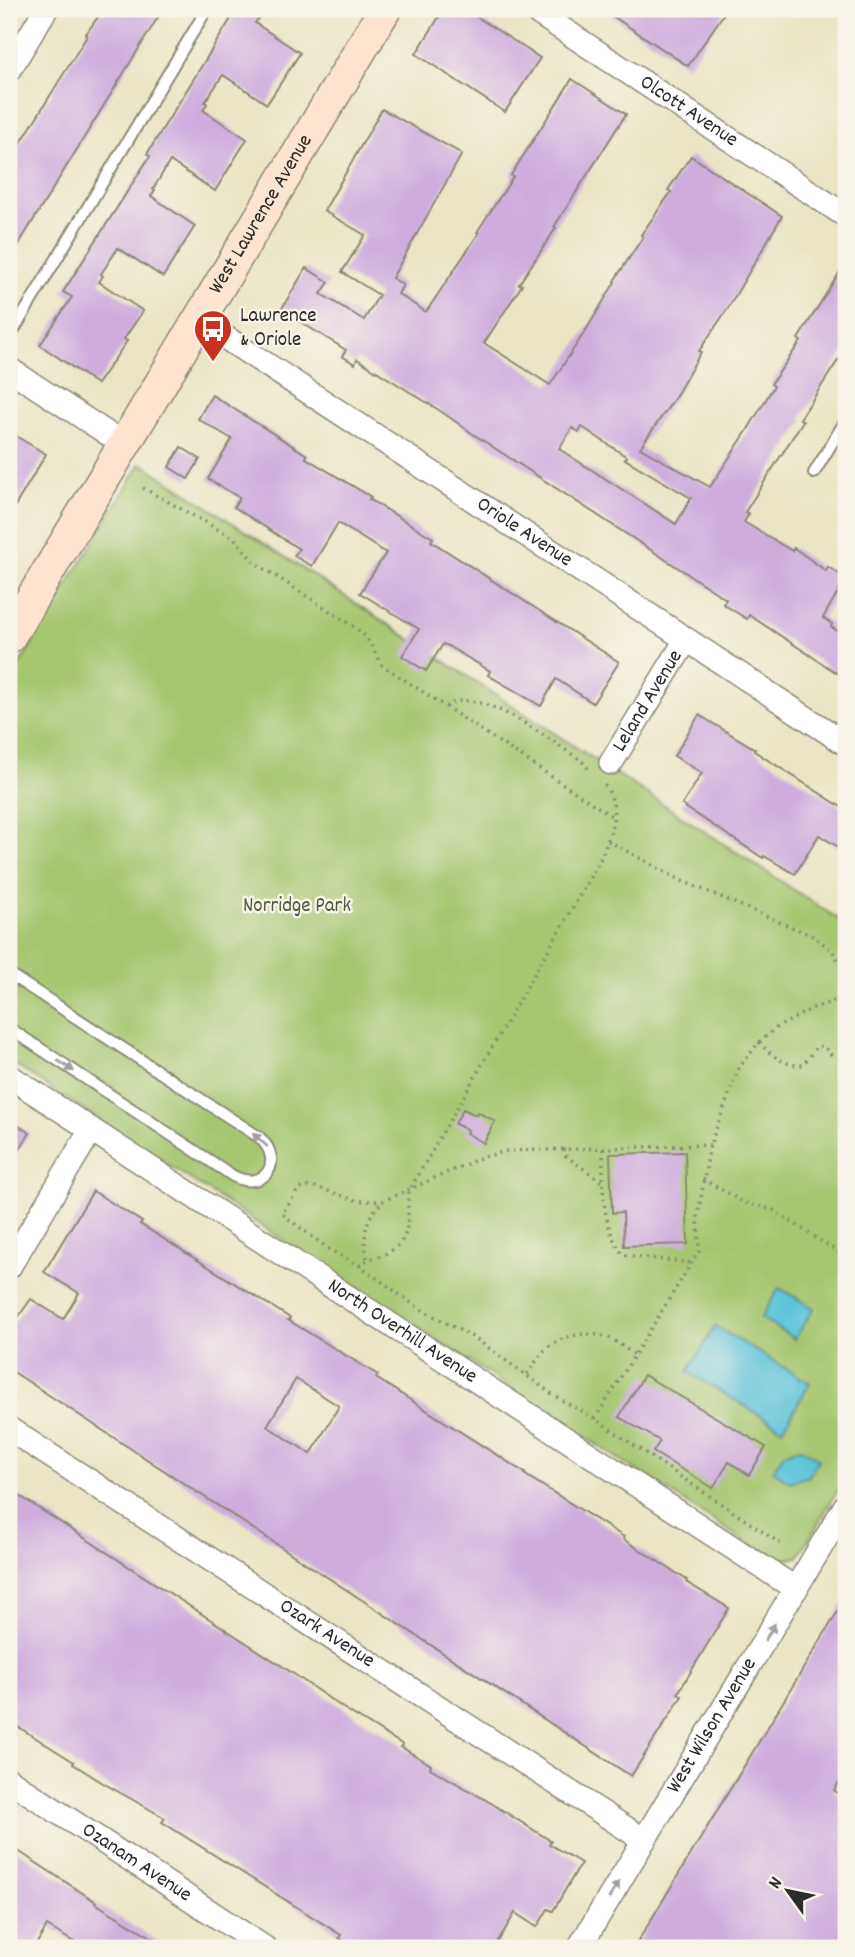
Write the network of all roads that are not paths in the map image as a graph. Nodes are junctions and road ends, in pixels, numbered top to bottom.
1 (46, 9) edge
2 (207, 9) edge
3 (385, 9) edge
4 (543, 12) edge
5 (9, 70) edge
6 (846, 216) edge
7 (200, 321) junction
8 (9, 338) edge
9 (9, 369) edge
10 (846, 420) edge
11 (125, 446) junction
12 (814, 472) dead end
13 (9, 637) edge
14 (686, 640) junction
15 (846, 744) edge
16 (602, 772) road end
17 (9, 974) edge
18 (9, 1028) edge
19 (9, 1076) edge
20 (92, 1130) junction
21 (9, 1267) edge
22 (9, 1429) edge
23 (846, 1505) edge
24 (796, 1589) junction
25 (9, 1780) edge
26 (644, 1840) junction
27 (265, 1948) edge
28 (579, 1948) edge

1 - 5 street
2 - 8 lane
3 - 7 main road, West Lawrence Avenue
4 - 6 street, Olcott Avenue
7 - 11 main road, West Lawrence Avenue
7 - 14 street, Oriole Avenue
9 - 11 street
10 - 12 lane
11 - 13 main road, West Lawrence Avenue
14 - 15 street, Oriole Avenue
14 - 16 street, Leland Avenue
18 -> 17 lane
19 - 20 street, North Overhill Avenue
20 - 21 street
20 - 24 street, North Overhill Avenue
22 - 26 street, Ozark Avenue
23 - 24 street, West Wilson Avenue
26 -> 24 street, West Wilson Avenue
25 - 27 street, Ozanam Avenue
28 -> 26 street, West Wilson Avenue

